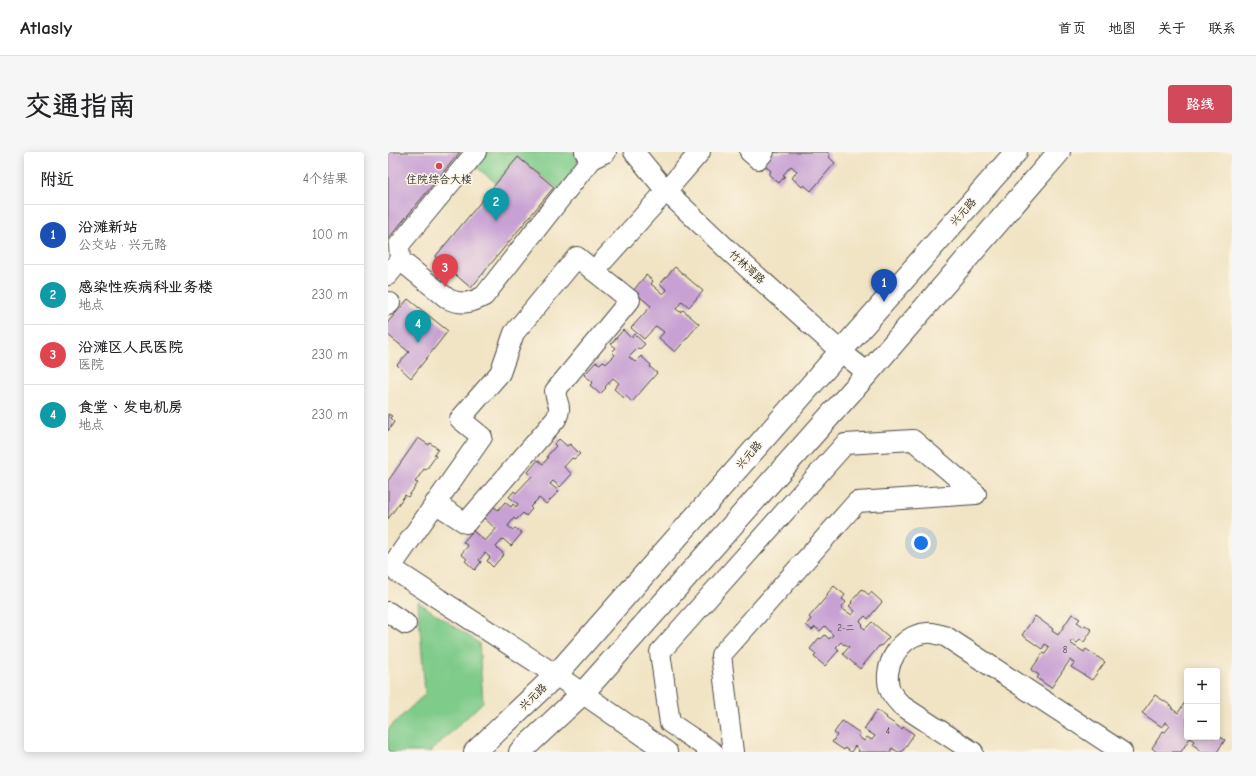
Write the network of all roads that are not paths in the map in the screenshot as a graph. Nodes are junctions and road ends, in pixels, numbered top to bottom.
1 (476, 152) edge
2 (634, 152) edge
3 (700, 152) edge
4 (750, 152) edge
5 (764, 152) edge
6 (1016, 152) edge
7 (1059, 152) edge
8 (594, 154) edge
9 (666, 191) junction
10 (400, 260) junction
11 (594, 271) junction
12 (388, 275) edge
13 (388, 302) edge
14 (388, 305) edge
15 (840, 351) junction
16 (868, 373) junction
17 (435, 503) junction
18 (388, 612) edge
19 (406, 624) dead end
20 (556, 675) junction
21 (582, 694) junction
22 (475, 752) edge
23 (520, 752) edge
24 (667, 752) edge
25 (713, 752) edge
26 (733, 752) edge
27 (973, 752) edge
28 (1122, 752) edge

1 - 10 street
2 - 9 street, 竹林湾路
3 - 9 street
4 - 5 street
6 - 15 main road, 兴元路
7 - 16 main road
8 - 10 street
9 - 11 street
9 - 15 street, 竹林湾路
10 - 12 street
11 - 17 street
11 - 17 street
13 - 14 street
15 - 16 street, 竹林湾路
15 - 20 main road, 兴元路
16 - 21 main road
17 - 20 street
18 - 19 street
20 - 21 street
20 - 22 main road, 兴元路
21 - 23 main road
21 - 24 street
25 - 26 street
27 - 28 street

